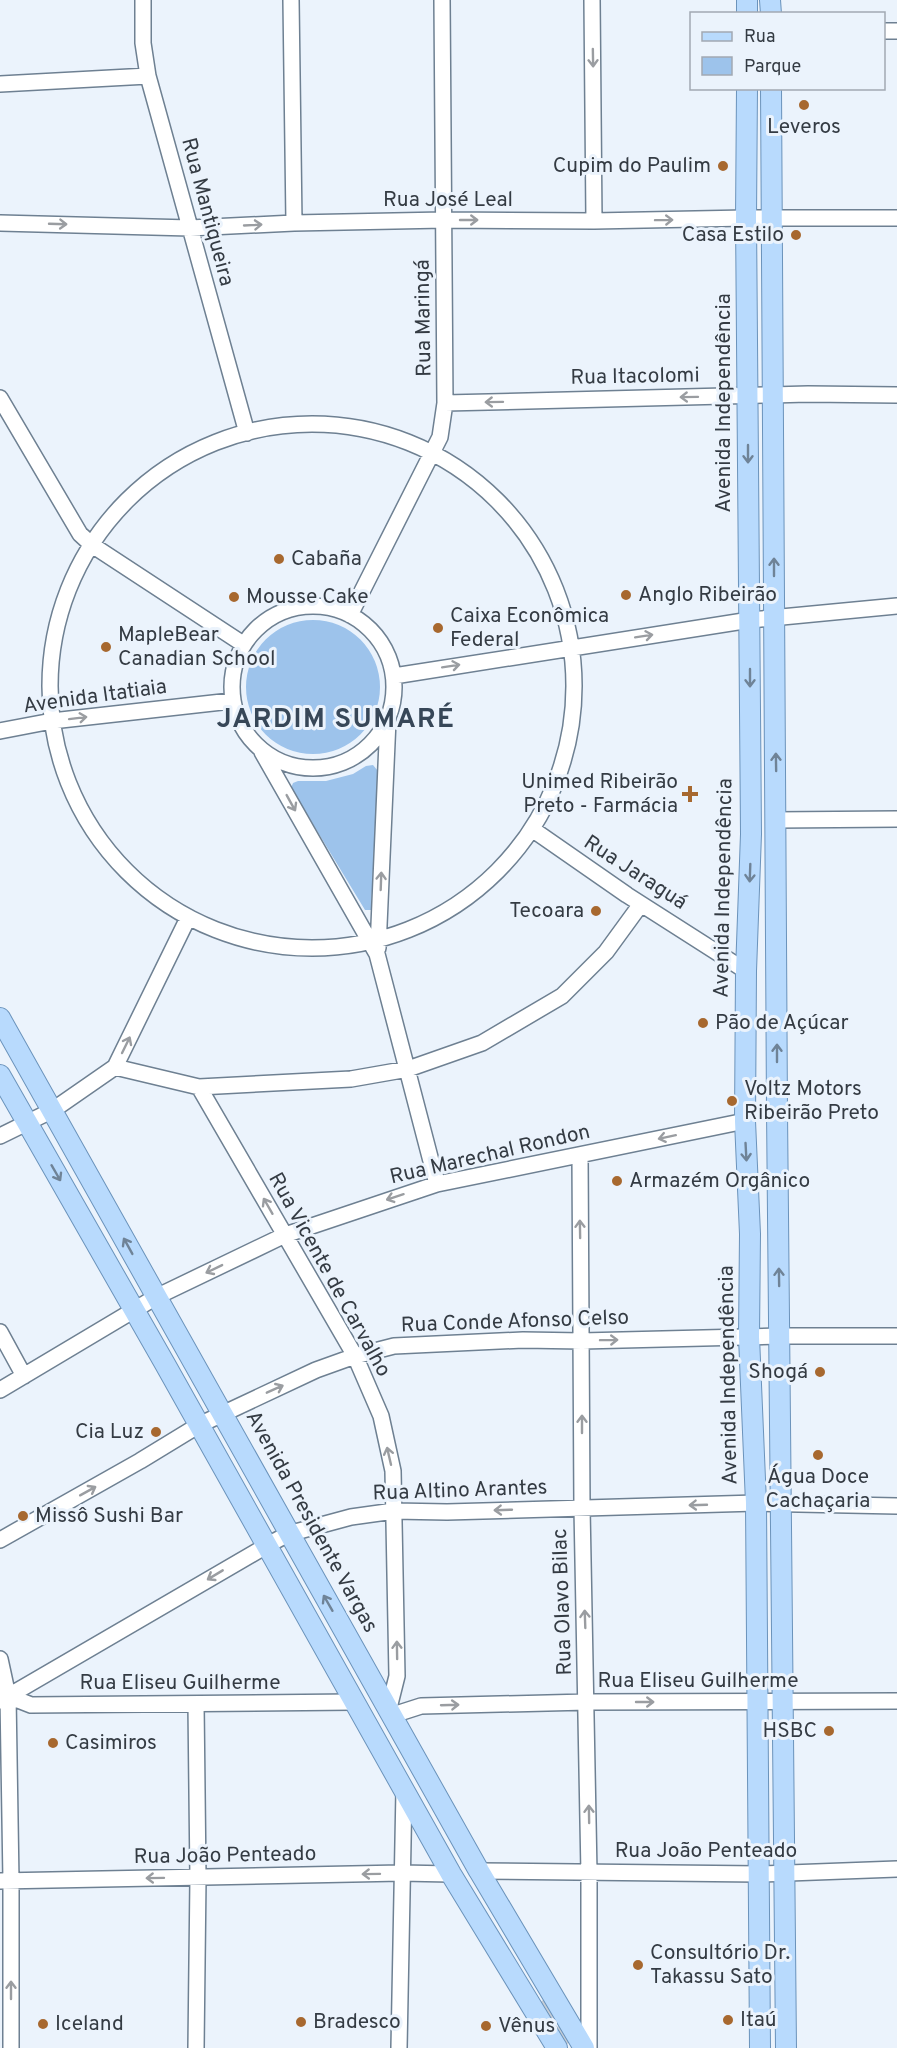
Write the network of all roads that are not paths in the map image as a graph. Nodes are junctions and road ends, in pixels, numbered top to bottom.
1 (143, 0) edge
2 (291, 0) edge
3 (442, 0) edge
4 (592, 0) edge
5 (148, 76) junction
6 (0, 84) edge
7 (747, 90) edge
8 (771, 90) edge
9 (746, 218) junction
10 (897, 218) edge
11 (773, 219) junction
12 (444, 220) junction
13 (594, 221) junction
14 (0, 222) edge
15 (294, 223) junction
16 (190, 228) junction
17 (748, 395) junction
18 (773, 395) junction
19 (897, 395) edge
20 (0, 398) edge
21 (446, 403) junction
22 (247, 433) junction
23 (433, 453) junction
24 (92, 545) junction
25 (897, 606) edge
26 (350, 615) junction
27 (774, 617) junction
28 (750, 620) junction
29 (243, 644) junction
30 (572, 646) junction
31 (394, 676) junction
32 (231, 700) junction
33 (388, 720) junction
34 (52, 722) junction
35 (0, 731) edge
36 (262, 752) junction
37 (897, 819) edge
38 (776, 820) junction
39 (532, 829) junction
40 (641, 904) junction
41 (188, 918) junction
42 (375, 945) junction
43 (746, 971) junction
44 (0, 1018) edge
45 (115, 1067) junction
46 (408, 1069) junction
47 (0, 1075) edge
48 (199, 1087) junction
49 (53, 1110) junction
50 (745, 1121) junction
51 (27, 1123) junction
52 (0, 1136) edge
53 (580, 1155) junction
54 (437, 1184) junction
55 (285, 1235) junction
56 (156, 1297) junction
57 (135, 1311) junction
58 (0, 1332) edge
59 (780, 1336) junction
60 (897, 1336) edge
61 (749, 1338) junction
62 (582, 1341) junction
63 (355, 1356) junction
64 (24, 1376) junction
65 (0, 1390) edge
66 (222, 1414) junction
67 (199, 1425) junction
68 (756, 1503) junction
69 (781, 1505) junction
70 (897, 1506) edge
71 (582, 1508) junction
72 (393, 1511) junction
73 (288, 1534) junction
74 (0, 1540) edge
75 (266, 1546) junction
76 (0, 1659) edge
77 (29, 1683) junction
78 (4, 1699) edge
79 (897, 1701) edge
80 (353, 1702) junction
81 (587, 1702) junction
82 (758, 1702) junction
83 (783, 1702) junction
84 (196, 1704) junction
85 (31, 1705) junction
86 (391, 1711) junction
87 (404, 1790) junction
88 (897, 1869) edge
89 (479, 1871) junction
90 (401, 1873) junction
91 (590, 1873) junction
92 (784, 1873) junction
93 (451, 1874) junction
94 (759, 1874) junction
95 (198, 1878) junction
96 (6, 1881) edge
97 (540, 2002) tunnel mouth
98 (11, 2048) edge
99 (196, 2048) edge
100 (399, 2048) edge
101 (558, 2048) edge
102 (584, 2048) edge
103 (589, 2048) edge
104 (760, 2048) edge
105 (786, 2048) edge

1 - 5 street, Rua Mantiqueira
2 - 15 street
3 - 12 street, Rua Maringá
4 -> 13 street
5 - 6 street
5 - 16 street, Rua Mantiqueira
7 - 9 main road, Avenida Independência
8 - 11 main road
9 - 11 street, Rua José Leal
13 -> 9 street, Rua José Leal
9 - 17 main road, Avenida Independência
10 - 11 street, Rua José Leal
11 - 18 main road
12 -> 13 street, Rua José Leal
12 - 15 street, Rua José Leal
12 - 21 street, Rua Maringá
14 -> 16 street, Rua José Leal
16 -> 15 street, Rua José Leal
16 - 22 street, Rua Mantiqueira
17 - 18 street, Rua Itacolomi
17 -> 21 street, Rua Itacolomi
17 -> 28 main road, Avenida Independência
18 - 19 street, Rua Itacolomi
27 -> 18 main road
20 - 24 street
21 - 23 street, Rua Maringá
22 - 23 street
22 - 24 street
23 - 26 street, Rua Maringá
23 - 30 street
24 - 29 street
24 - 34 street
25 - 27 street
26 - 29 street
26 - 31 street
27 - 28 street
38 -> 27 main road
30 -> 28 street
28 -> 43 main road, Avenida Independência
29 - 32 street
31 -> 30 street
30 - 39 street
31 - 33 street
34 -> 32 street, Avenida Itatiaia
32 - 36 street
33 - 36 street
42 -> 33 street
34 - 35 street, Avenida Itatiaia
34 - 41 street
36 -> 42 street
37 - 38 street
59 -> 38 main road
39 - 40 street, Rua Jaraguá
39 - 42 street
40 - 43 street, Rua Jaraguá
40 - 46 street
41 - 42 street
45 -> 41 street
42 - 46 street
43 - 50 main road, Avenida Independência
44 - 49 main road, Avenida Presidente Vargas
45 - 48 street
45 - 49 street
46 - 48 street
46 - 54 street
47 - 51 main road
55 -> 48 street, Rua Vicente de Carvalho
49 - 51 street
56 -> 49 main road, Avenida Presidente Vargas
50 -> 53 street, Rua Marechal Rondon
50 -> 61 main road, Avenida Independência
51 - 52 street
51 -> 57 main road
53 - 54 street, Rua Marechal Rondon
62 -> 53 street, Rua Olavo Bilac
54 -> 55 street, Rua Marechal Rondon
55 -> 56 street, Rua Marechal Rondon
55 - 63 street, Rua Vicente de Carvalho
56 - 57 street, Rua Marechal Rondon
56 - 66 main road, Avenida Presidente Vargas
57 - 64 street, Rua Marechal Rondon
57 - 67 main road
58 - 64 street
59 - 60 street, Rua Conde Afonso Celso
59 - 61 street, Rua Conde Afonso Celso
59 - 69 main road
62 -> 61 street, Rua Conde Afonso Celso
61 - 68 main road, Avenida Independência
62 - 63 street, Rua Conde Afonso Celso
71 -> 62 street, Rua Olavo Bilac
66 -> 63 street, Rua Conde Afonso Celso
72 -> 63 street, Rua Vicente de Carvalho
64 - 65 street, Rua Marechal Rondon
66 - 67 street, Rua Conde Afonso Celso
66 - 73 main road, Avenida Presidente Vargas
74 -> 67 street, Rua Conde Afonso Celso
67 - 75 main road
68 - 69 street, Rua Altino Arantes
68 -> 71 street, Rua Altino Arantes
68 - 82 main road, Avenida Independência
69 - 70 street, Rua Altino Arantes
69 - 83 main road
71 -> 72 street, Rua Altino Arantes
81 -> 71 street, Rua Olavo Bilac
72 - 73 street, Rua Altino Arantes
86 -> 72 street, Rua Vicente de Carvalho
73 - 75 street, Rua Altino Arantes
86 -> 73 main road, Avenida Presidente Vargas
75 -> 77 street, Rua Altino Arantes
75 - 80 main road
76 - 78 street
77 - 78 street, Rua Altino Arantes
77 - 85 street
78 - 85 street, Rua Eliseu Guilherme
78 - 96 street
79 - 83 street, Rua Eliseu Guilherme
80 - 84 street, Rua Eliseu Guilherme
80 - 87 main road
81 -> 82 street, Rua Eliseu Guilherme
86 -> 81 street, Rua Eliseu Guilherme
91 -> 81 street, Rua Olavo Bilac
82 - 83 street, Rua Eliseu Guilherme
82 - 94 main road, Avenida Independência
83 - 92 main road
84 - 85 street, Rua Eliseu Guilherme
84 - 95 street
86 - 89 main road, Avenida Presidente Vargas
86 - 97 main road
87 - 90 street
87 - 93 main road
88 - 92 street, Rua João Penteado
89 - 91 street, Rua João Penteado
89 - 102 main road, Avenida Presidente Vargas
90 - 93 street, Rua João Penteado
90 -> 95 street, Rua João Penteado
90 - 100 street
91 - 94 street, Rua João Penteado
91 - 103 street, Rua Olavo Bilac
92 - 94 street, Rua João Penteado
92 - 105 main road
93 - 101 main road
94 - 104 main road, Avenida Independência
95 -> 96 street, Rua João Penteado
95 - 99 street
98 -> 96 street

